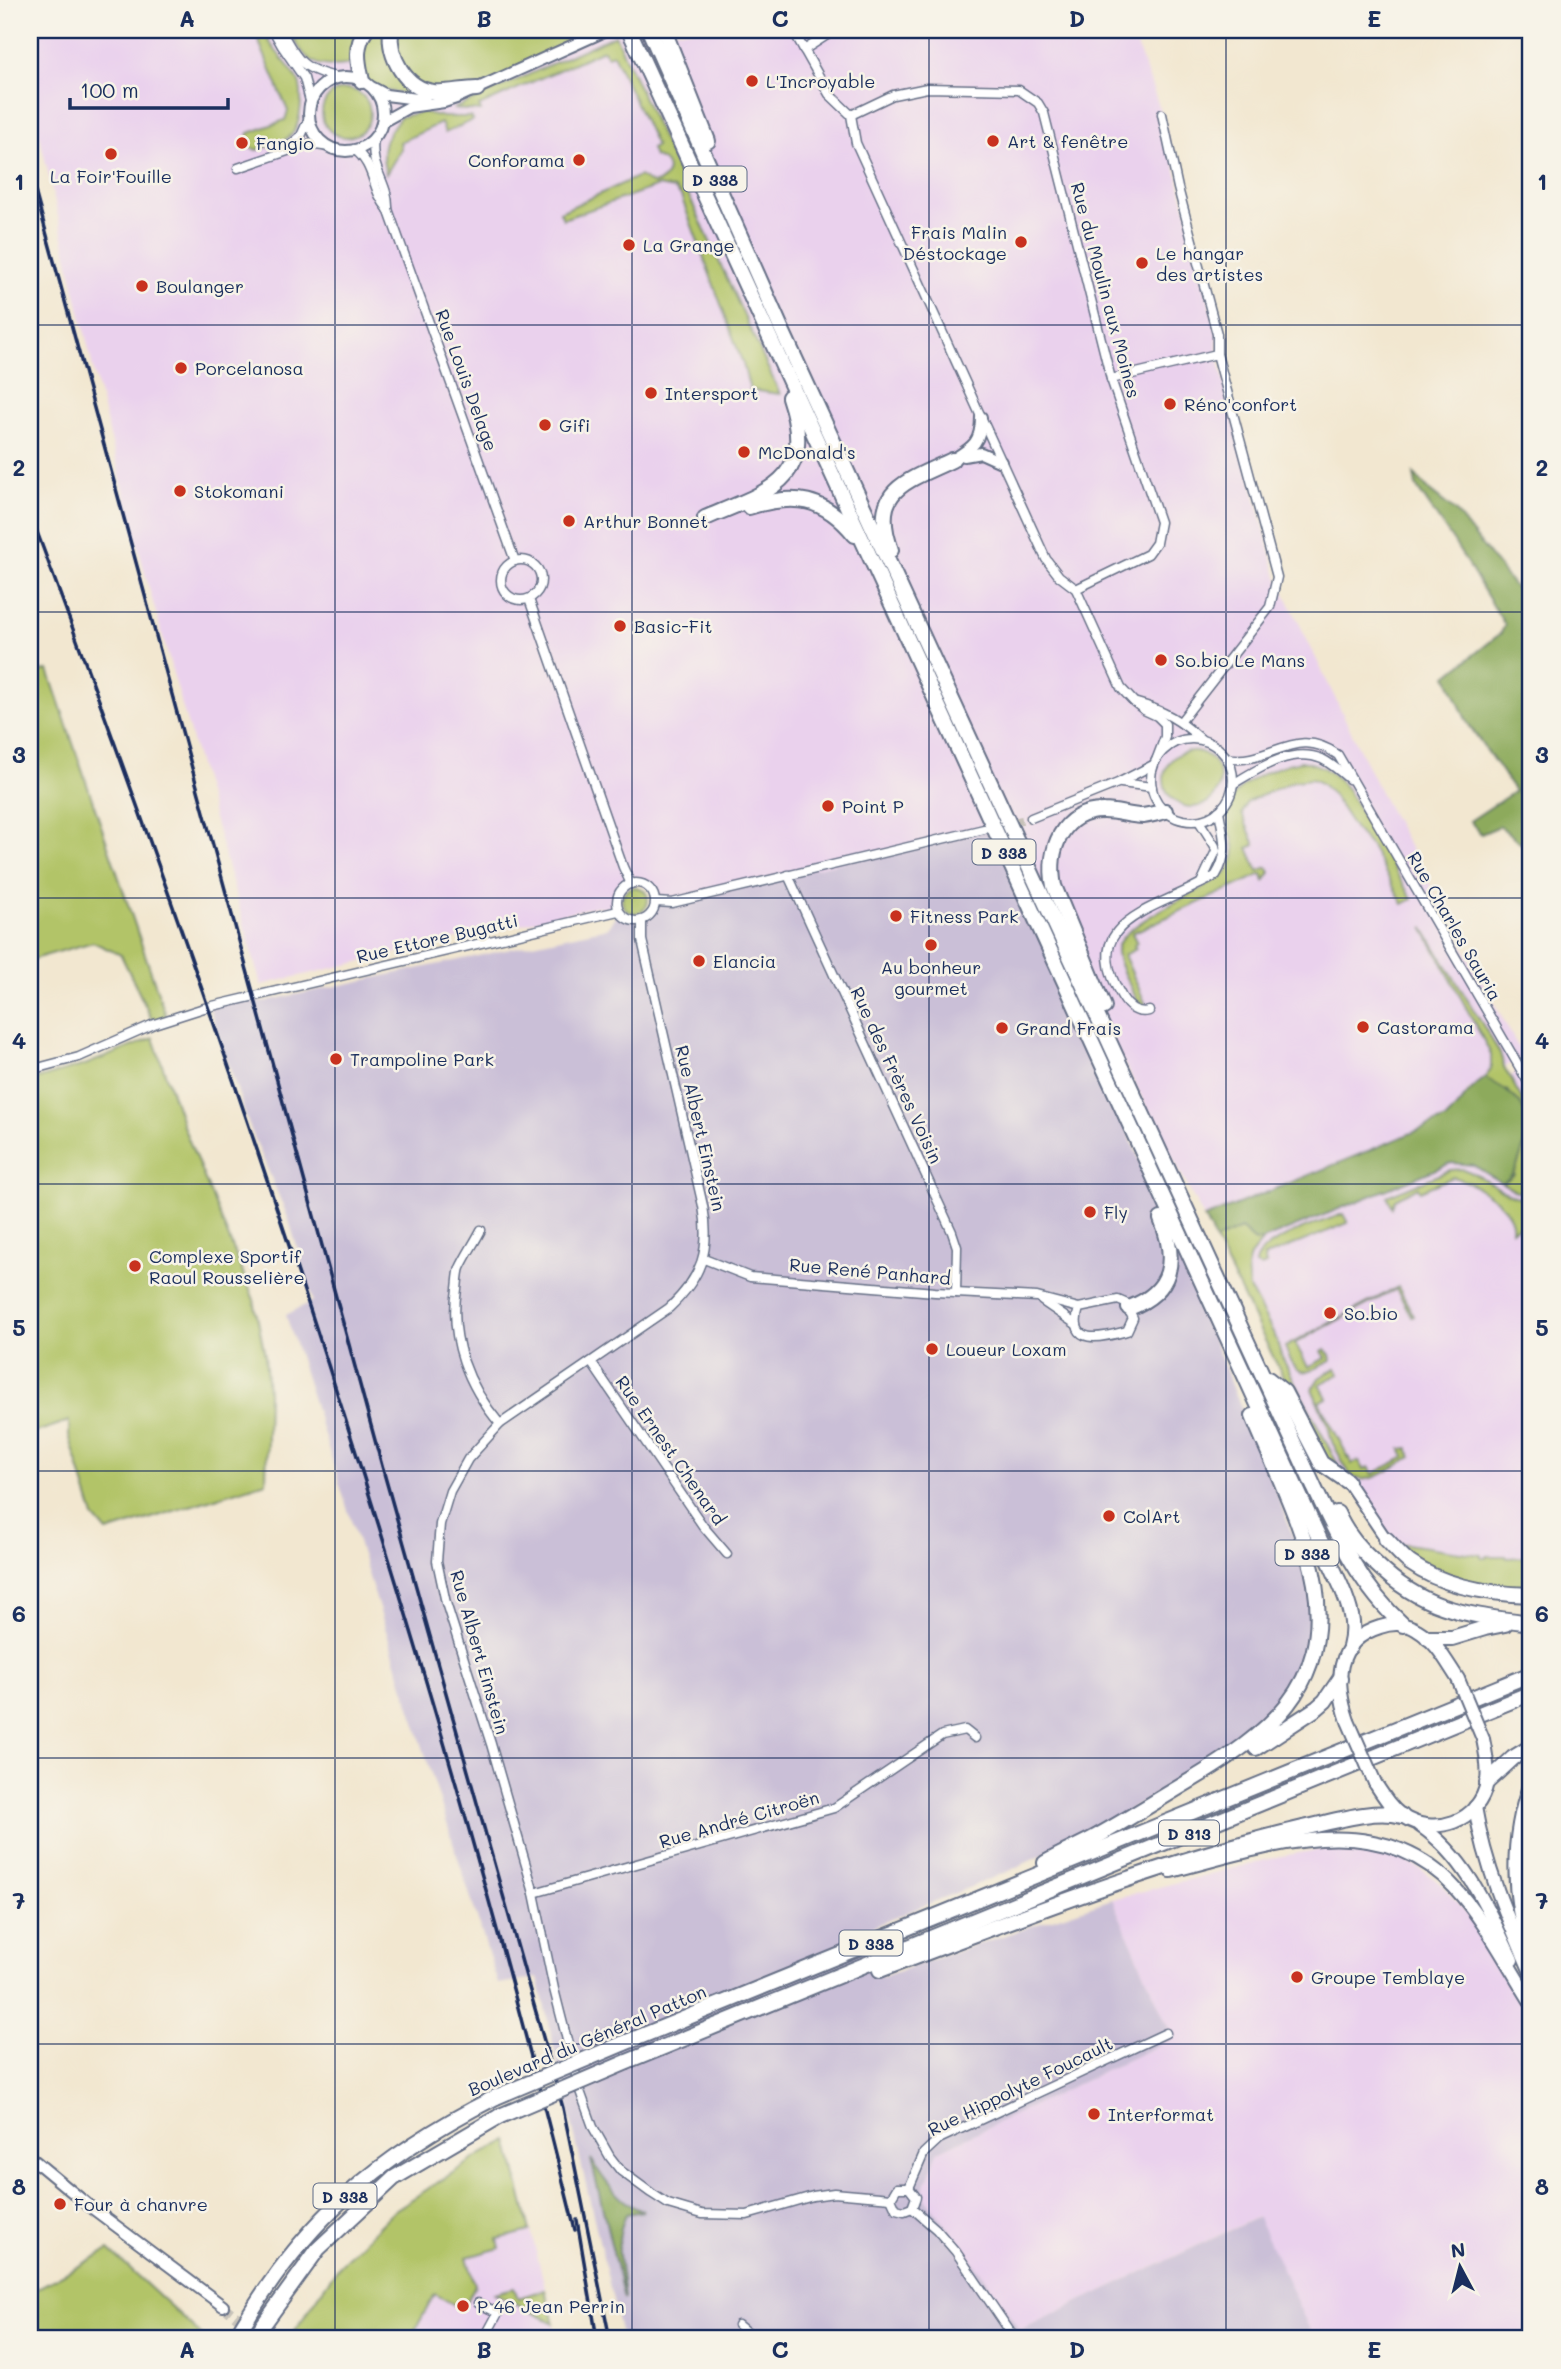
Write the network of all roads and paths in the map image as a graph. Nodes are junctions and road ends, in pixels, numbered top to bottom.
1 (273, 30) edge
2 (281, 30) edge
3 (366, 30) edge
4 (391, 30) edge
5 (607, 30) edge
6 (620, 30) edge
7 (628, 30) edge
8 (649, 30) edge
9 (664, 30) edge
10 (793, 30) edge
11 (835, 30) edge
12 (636, 46) junction
13 (804, 50) junction
14 (340, 78) junction
15 (367, 84) junction
16 (477, 89) junction
17 (456, 98) junction
18 (310, 110) junction
19 (1162, 114) dead end
20 (851, 115) junction
21 (382, 122) junction
22 (374, 138) junction
23 (330, 146) junction
24 (354, 149) junction
25 (268, 157) junction
26 (238, 168) dead end
27 (388, 209) junction
28 (745, 282) junction
29 (781, 328) junction
30 (1217, 354) junction
31 (1111, 379) junction
32 (981, 417) junction
33 (952, 460) junction
34 (1001, 462) junction
35 (865, 547) junction
36 (515, 561) junction
37 (1076, 589) junction
38 (529, 599) junction
39 (1134, 702) junction
40 (956, 710) junction
41 (1181, 721) junction
42 (1203, 740) junction
43 (1227, 758) junction
44 (1155, 762) junction
45 (1352, 781) junction
46 (1118, 783) junction
47 (1233, 784) junction
48 (1152, 788) junction
49 (1165, 811) junction
50 (1219, 811) junction
51 (1031, 818) tunnel mouth
52 (1199, 821) junction
53 (984, 829) tunnel mouth
54 (788, 875) junction
55 (1201, 883) junction
56 (631, 884) junction
57 (656, 902) junction
58 (618, 911) junction
59 (642, 920) junction
60 (1149, 1012) dead end
61 (30, 1070) edge
62 (1531, 1087) edge
63 (1149, 1126) junction
64 (1143, 1157) junction
65 (481, 1230) dead end
66 (704, 1259) junction
67 (1189, 1259) junction
68 (956, 1293) junction
69 (1037, 1297) junction
70 (1079, 1308) junction
71 (1129, 1308) junction
72 (1077, 1325) junction
73 (591, 1362) junction
74 (1265, 1376) junction
75 (500, 1424) junction
76 (1289, 1429) junction
77 (1347, 1481) joint
78 (1386, 1539) joint
79 (727, 1554) dead end
80 (1531, 1595) edge
81 (1527, 1621) edge
82 (1403, 1625) junction
83 (1428, 1638) junction
84 (1350, 1647) junction
85 (1531, 1674) edge
86 (1339, 1679) junction
87 (1531, 1693) edge
88 (975, 1738) dead end
89 (1531, 1747) edge
90 (1487, 1782) junction
91 (1531, 1784) edge
92 (1162, 1798) junction
93 (1475, 1807) junction
94 (1402, 1816) junction
95 (1419, 1825) junction
96 (1143, 1872) junction
97 (1028, 1879) junction
98 (534, 1893) junction
99 (1531, 1952) edge
100 (1531, 1972) edge
101 (771, 2002) junction
102 (1531, 2002) edge
103 (1166, 2033) dead end
104 (30, 2157) edge
105 (909, 2188) junction
106 (891, 2198) junction
107 (912, 2208) junction
108 (478, 2304) dead end
109 (223, 2306) tunnel mouth
110 (738, 2325) dead end
111 (235, 2339) edge
112 (253, 2339) edge
113 (484, 2339) edge
114 (755, 2339) edge
115 (1015, 2339) edge

1 - 18 street
2 - 14 street
3 - 15 highway
4 - 16 highway
5 - 16 street
6 - 12 highway
7 - 12 highway, D 338
8 - 29 highway, D 338
9 - 29 highway
10 - 13 street
11 - 13 street
12 - 28 highway, D 338
13 - 20 street
14 - 15 street
14 - 18 street
15 - 17 street
15 - 21 street
16 - 17 street
17 - 21 street
18 - 23 street
18 - 25 street
19 - 30 street
20 - 31 street, Rue du Moulin aux Moines
20 - 32 street
21 - 22 street
22 - 24 street
22 - 27 street, Rue Louis Delage
23 - 24 street
23 - 25 street
24 - 27 street, Rue Louis Delage
25 - 26 street
27 - 36 street, Rue Louis Delage
28 - 35 highway, D 338
28 - 35 highway
29 - 40 highway, D 338
30 - 31 street
30 - 41 street
31 - 37 street, Rue du Moulin aux Moines
32 - 33 street
32 - 34 street
33 - 34 street
33 - 40 highway
34 - 37 street
35 - 64 highway, D 338
36 - 38 street
36 - 38 street
37 - 39 street
38 - 56 street
39 - 41 street
39 - 44 street
40 - 63 highway, D 338
41 - 42 street
42 - 43 street
42 - 44 street
43 - 45 street, Rue Charles Sauria
43 - 47 street
44 - 46 street
44 - 48 street
45 - 47 street, Rue Charles Sauria
45 - 62 street, Rue Charles Sauria
46 - 48 street
46 - 51 street
47 - 50 street
48 - 49 street
49 - 52 street
49 - 63 highway
50 - 52 street
50 - 55 street
52 - 55 street
53 - 54 street
54 - 57 street
54 - 68 street, Rue des Frères Voisin
55 - 60 street
56 - 57 street
56 - 58 street
57 - 59 street
58 - 59 street
58 - 61 street, Rue Ettore Bugatti
59 - 66 street, Rue Albert Einstein
63 - 74 highway, D 338
64 - 67 highway, D 338
64 - 71 highway
65 - 75 street
66 - 68 street, Rue René Panhard
66 - 73 street, Rue Albert Einstein
67 - 84 highway, D 338
67 - 92 highway, D 338
68 - 69 street, Rue René Panhard
69 - 70 street, Rue René Panhard
69 - 72 street
70 - 71 street
70 - 72 street
71 - 72 street
73 - 75 street, Rue Albert Einstein
73 - 79 street, Rue Ernest Chenard
74 - 76 highway, D 338
74 - 77 highway
75 - 98 street, Rue Albert Einstein
76 - 81 highway
76 - 82 highway, D 338
77 - 78 street
78 - 80 highway
81 - 83 highway
82 - 83 main road
82 - 84 main road
83 - 90 main road, bridge
84 - 86 main road
85 - 97 highway, D 313
86 - 92 highway
86 - 94 main road, bridge
87 - 101 highway, D 313
88 - 98 street, Rue André Citroën
89 - 90 highway
90 - 93 main road
91 - 99 highway
92 - 97 highway, D 338
93 - 95 main road
93 - 100 main road
94 - 95 main road
94 - 96 highway, D 338
95 - 102 main road
96 - 101 highway, D 338
96 - 102 main road, D 338
97 - 111 highway, Boulevard du Général Patton / D 338, bridge
98 - 106 street, Rue Albert Einstein
101 - 112 highway, Boulevard du Général Patton / D 338, bridge
103 - 105 street, Rue Hippolyte Foucault
104 - 109 street
105 - 106 street
105 - 107 street
106 - 107 street
107 - 115 street
108 - 113 street
110 - 114 street

